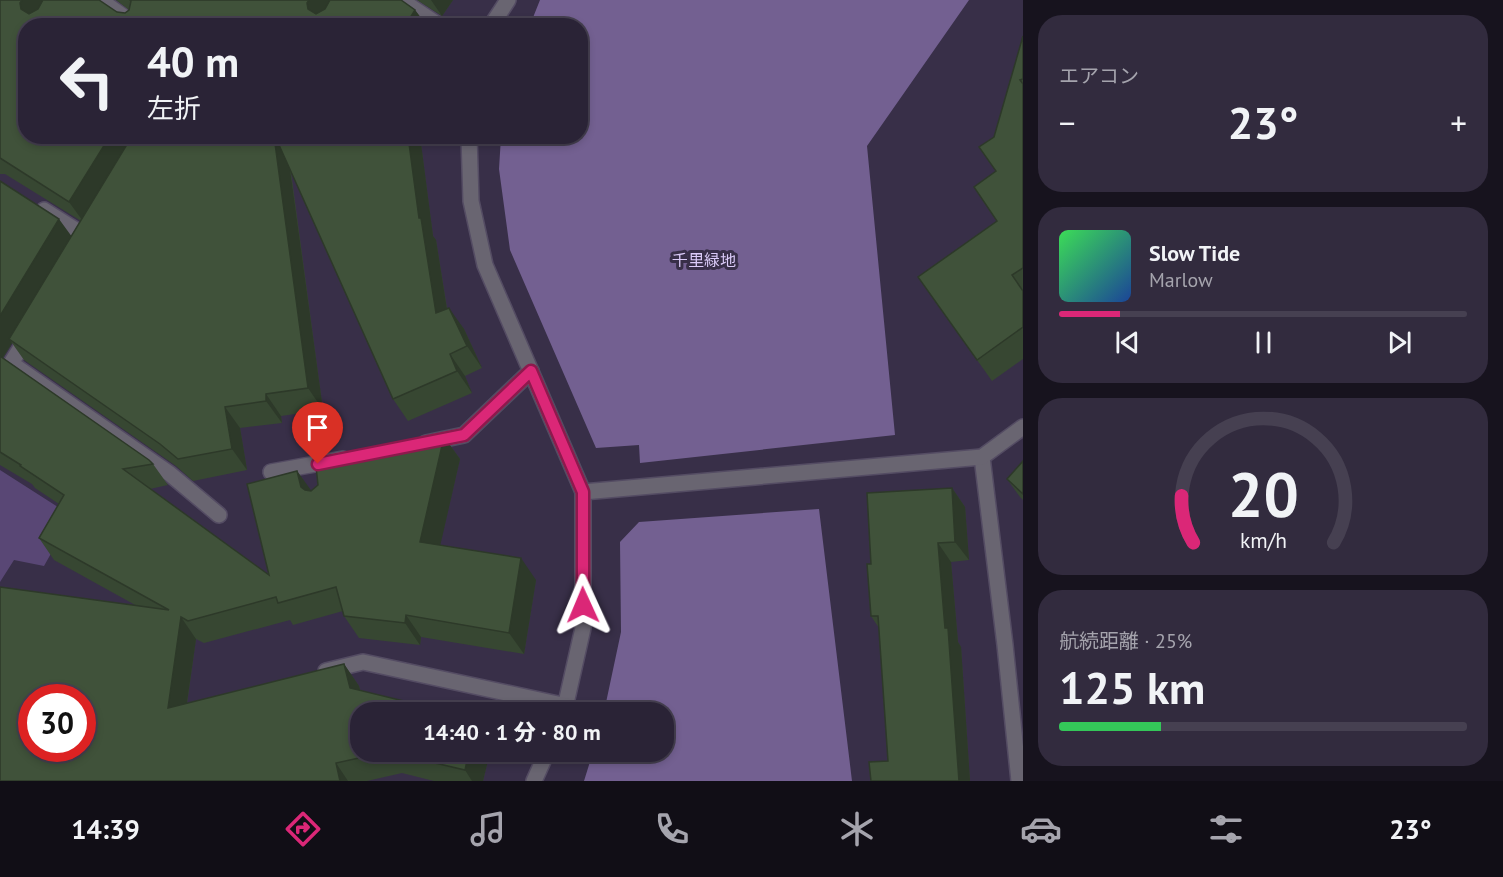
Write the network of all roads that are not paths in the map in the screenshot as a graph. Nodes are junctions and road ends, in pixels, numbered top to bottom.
1 (100, 0) edge
2 (401, 0) edge
3 (508, 0) edge
4 (126, 18) edge
5 (428, 18) edge
6 (496, 18) edge
7 (469, 144) edge
8 (29, 201) edge
9 (87, 237) edge
10 (35, 325) edge
11 (12, 364) junction
12 (531, 371) junction
13 (0, 381) edge
14 (1023, 427) edge
15 (408, 446) edge
16 (363, 455) edge
17 (982, 457) junction
18 (271, 472) dead end
19 (583, 492) junction
20 (219, 515) dead end
21 (309, 675) edge
22 (535, 702) edge
23 (567, 702) edge
24 (543, 762) edge
25 (534, 781) edge
26 (1019, 781) edge

1 - 4 street
2 - 5 street
3 - 6 street
7 - 12 street
8 - 9 street
10 - 11 street
11 - 13 street
11 - 20 street
12 - 15 street
12 - 19 street
14 - 17 street
16 - 18 street
17 - 19 street
17 - 26 street
19 - 23 street
21 - 22 street
24 - 25 street

